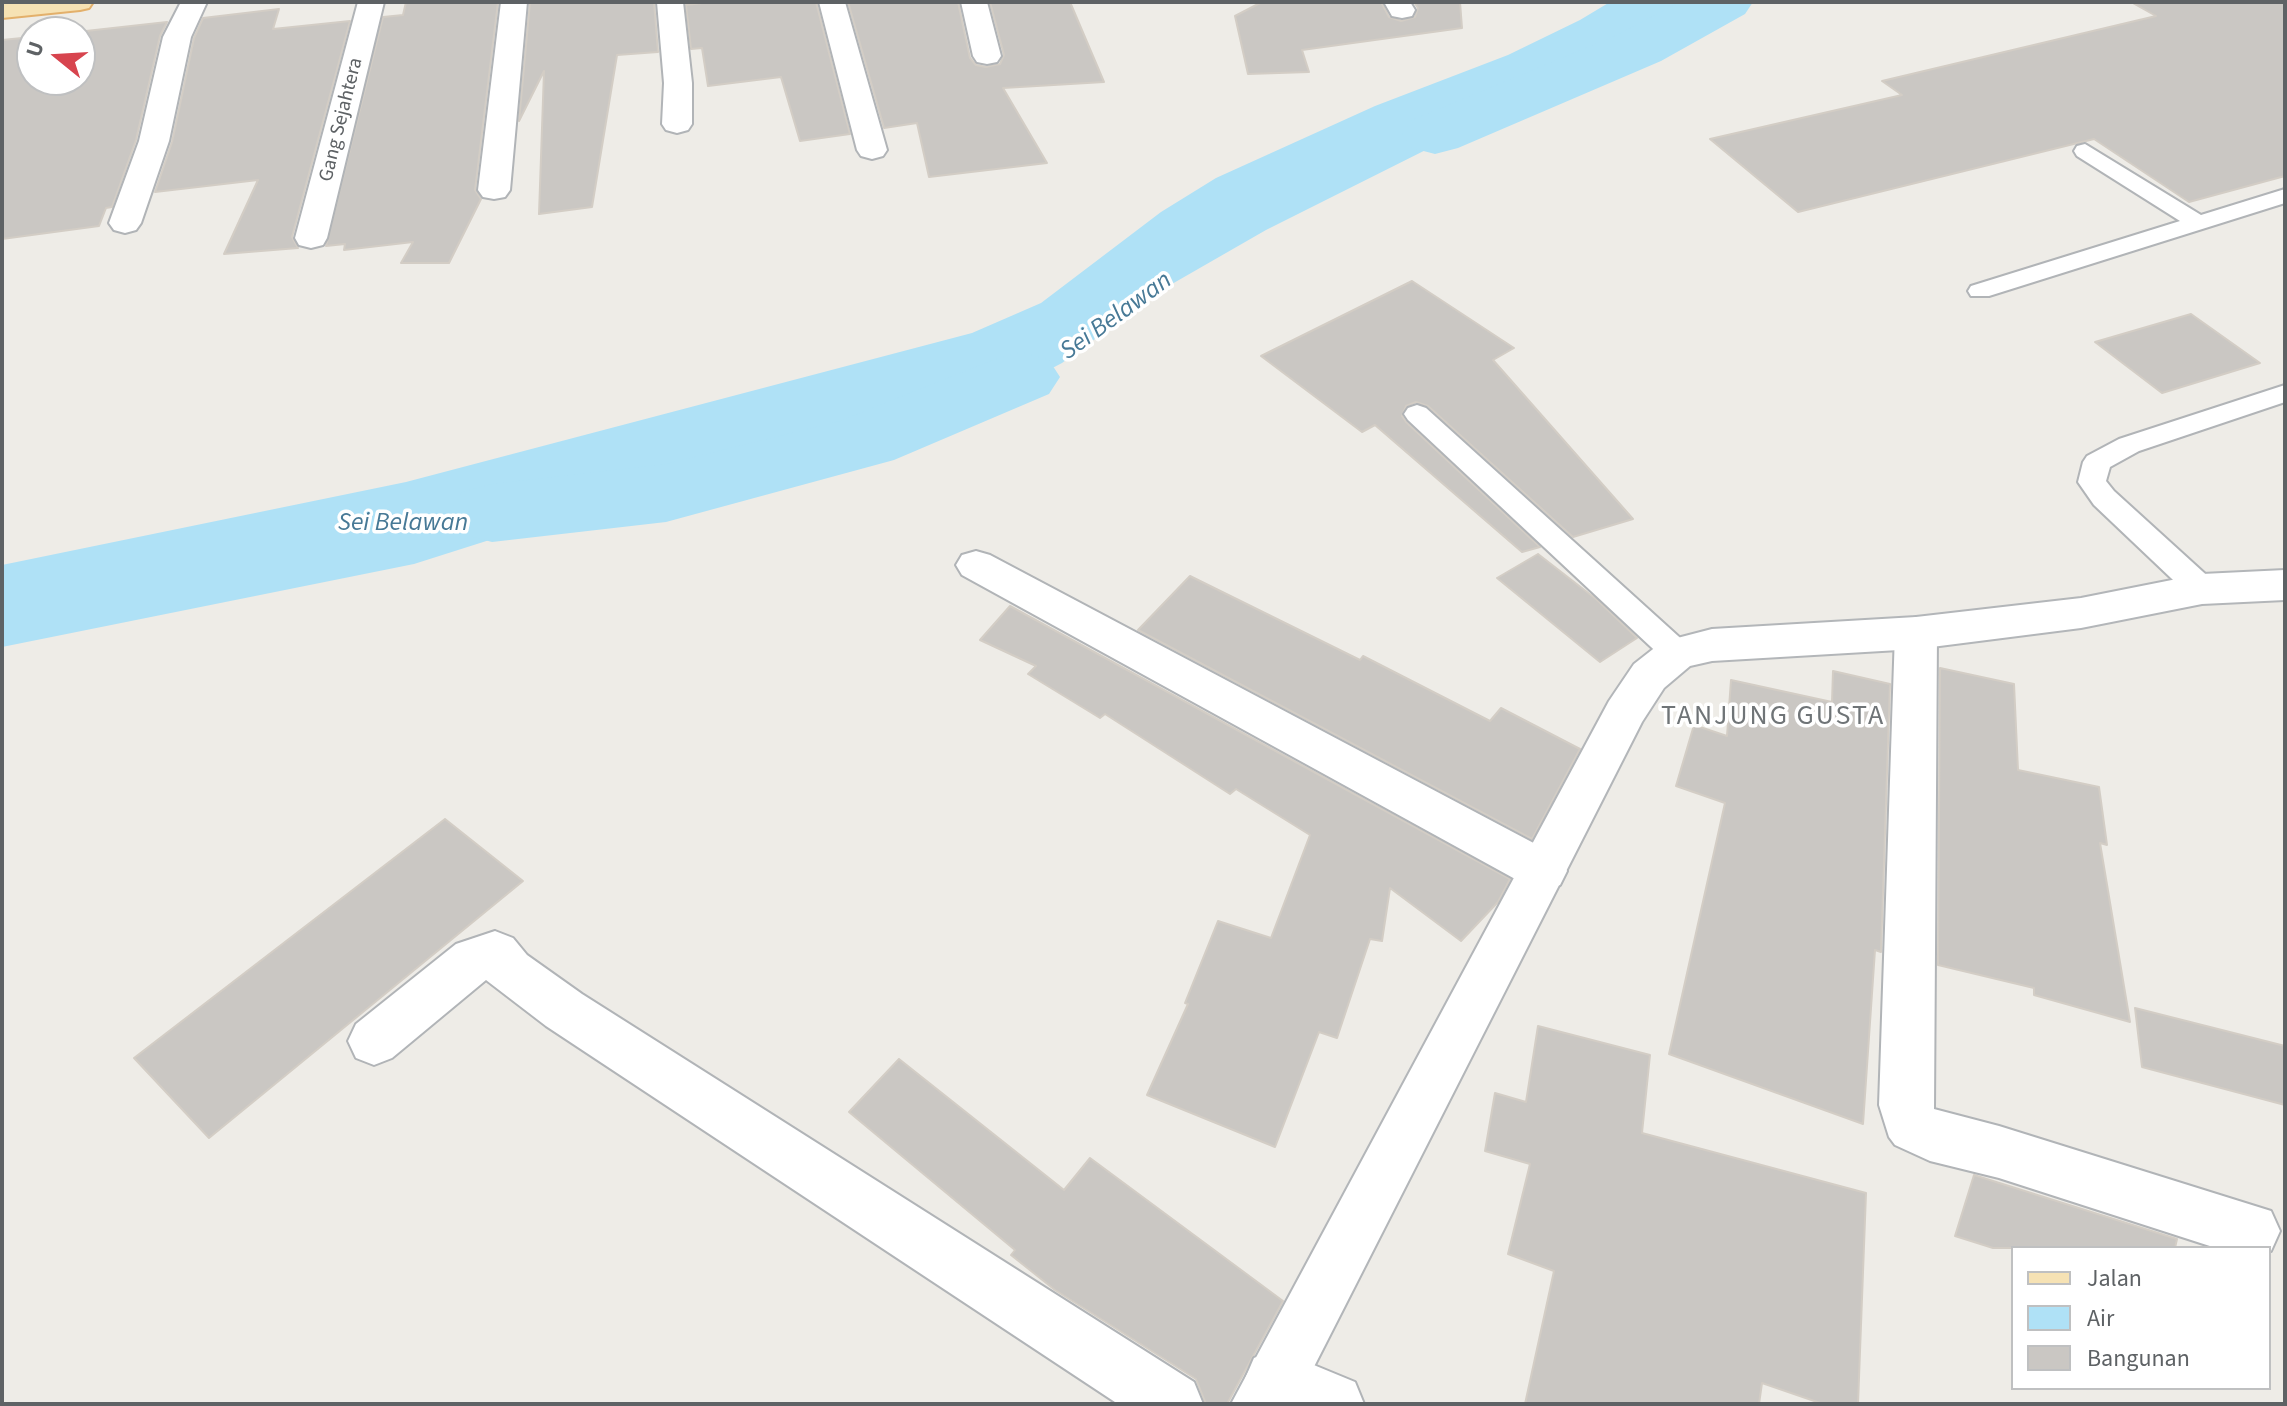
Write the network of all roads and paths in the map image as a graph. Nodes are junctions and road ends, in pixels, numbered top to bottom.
1 (80, 2) edge
2 (194, 2) edge
3 (371, 2) edge
4 (514, 2) edge
5 (670, 2) edge
6 (832, 2) edge
7 (974, 2) edge
8 (2, 10) edge
9 (987, 56) dead end
10 (677, 124) dead end
11 (872, 150) dead end
12 (2085, 151) dead end
13 (494, 190) dead end
14 (2285, 196) edge
15 (125, 223) dead end
16 (2200, 224) junction
17 (311, 238) dead end
18 (1980, 291) dead end
19 (2285, 393) edge
20 (1417, 414) dead end
21 (976, 565) dead end
22 (2285, 585) edge
23 (2202, 589) junction
24 (1916, 633) junction
25 (1677, 653) junction
26 (1543, 871) junction
27 (374, 1041) dead end
28 (2251, 1231) dead end
29 (1269, 1392) edge
30 (1172, 1404) edge
31 (1333, 1404) edge

1 - 8 main road
2 - 15 street
3 - 17 street, Gang Sejahtera
4 - 13 street
5 - 10 street
6 - 11 street
7 - 9 street
12 - 16 lane
14 - 16 lane
16 - 18 lane
19 - 23 lane
20 - 25 lane
21 - 26 street
22 - 23 street
23 - 24 street
24 - 25 street
24 - 28 street
25 - 26 street
26 - 29 street
27 - 30 street
29 - 31 street

